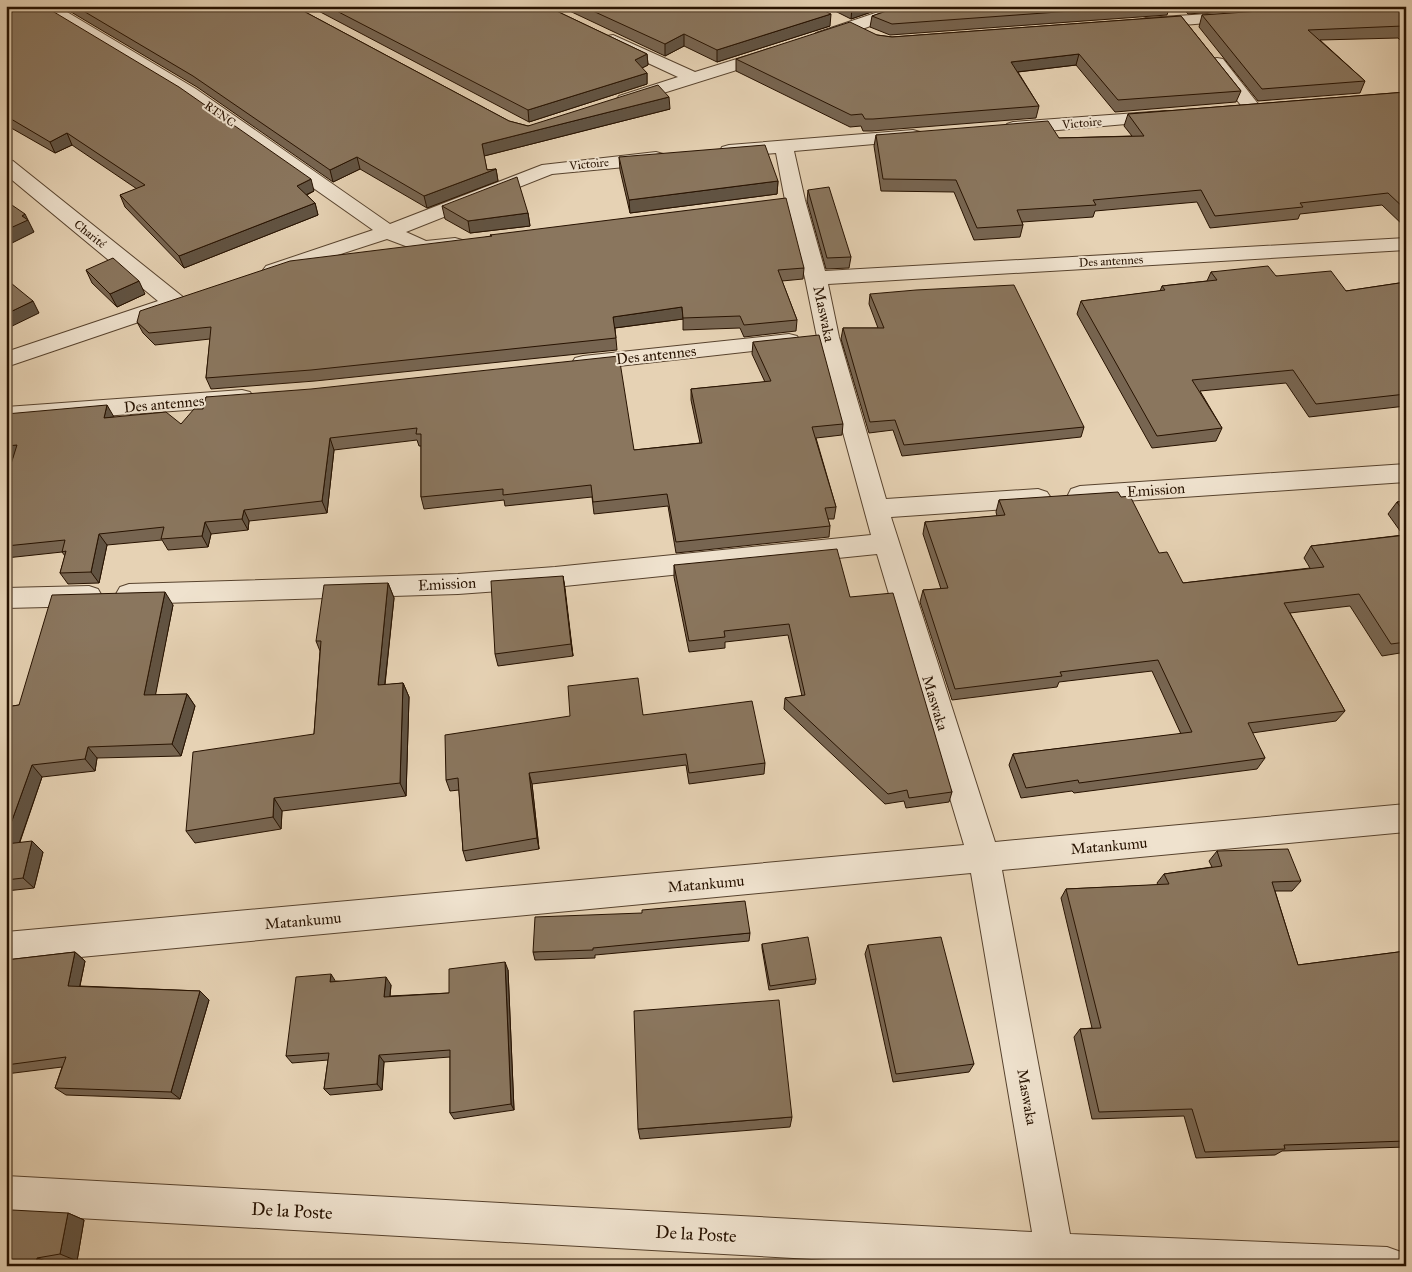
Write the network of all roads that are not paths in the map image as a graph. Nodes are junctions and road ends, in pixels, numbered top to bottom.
1 (45, 6) edge
2 (913, 6) edge
3 (1171, 6) edge
4 (1250, 16) edge
5 (829, 17) edge
6 (1183, 20) junction
7 (1134, 24) edge
8 (852, 28) junction
9 (594, 32) edge
10 (1194, 35) edge
11 (874, 38) edge
12 (805, 42) edge
13 (786, 48) edge
14 (1206, 50) edge
15 (693, 78) junction
16 (611, 105) edge
17 (1272, 108) edge
18 (1253, 109) junction
19 (1234, 111) edge
20 (1185, 115) edge
21 (999, 129) edge
22 (931, 135) edge
23 (784, 146) junction
24 (716, 152) edge
25 (677, 156) edge
26 (6, 165) edge
27 (388, 232) junction
28 (470, 242) edge
29 (1406, 244) edge
30 (258, 275) edge
31 (816, 278) junction
32 (828, 337) junction
33 (6, 360) edge
34 (565, 365) edge
35 (268, 396) edge
36 (6, 415) edge
37 (1406, 473) edge
38 (876, 509) junction
39 (886, 543) junction
40 (6, 598) edge
41 (1406, 818) edge
42 (984, 858) junction
43 (6, 948) edge
44 (6, 1195) edge
45 (1056, 1260) edge
46 (1387, 1266) edge

1 - 27 street, RTNC
2 - 8 street
3 - 6 street
4 - 6 street
5 - 8 street
6 - 7 street
6 - 10 street
8 - 11 street
8 - 12 street
9 - 15 street
13 - 15 street
14 - 18 street
15 - 16 street
17 - 18 street
18 - 19 street
20 - 21 street, Victoire
22 - 23 street
23 - 24 street
23 - 31 street, Maswaka
25 - 27 street, Victoire
26 - 33 street, Charité
27 - 28 street, RTNC
27 - 30 street, Victoire
29 - 31 street, Des antennes
31 - 32 street, Maswaka
32 - 34 street, Des antennes
32 - 38 street, Maswaka
35 - 36 street, Des antennes
37 - 38 street, Emission
38 - 39 street, Maswaka
39 - 40 street, Emission
39 - 42 street, Maswaka
41 - 42 street, Matankumu
42 - 43 street, Matankumu
42 - 45 street, Maswaka
44 - 45 street, De la Poste
45 - 46 street, De la Poste

